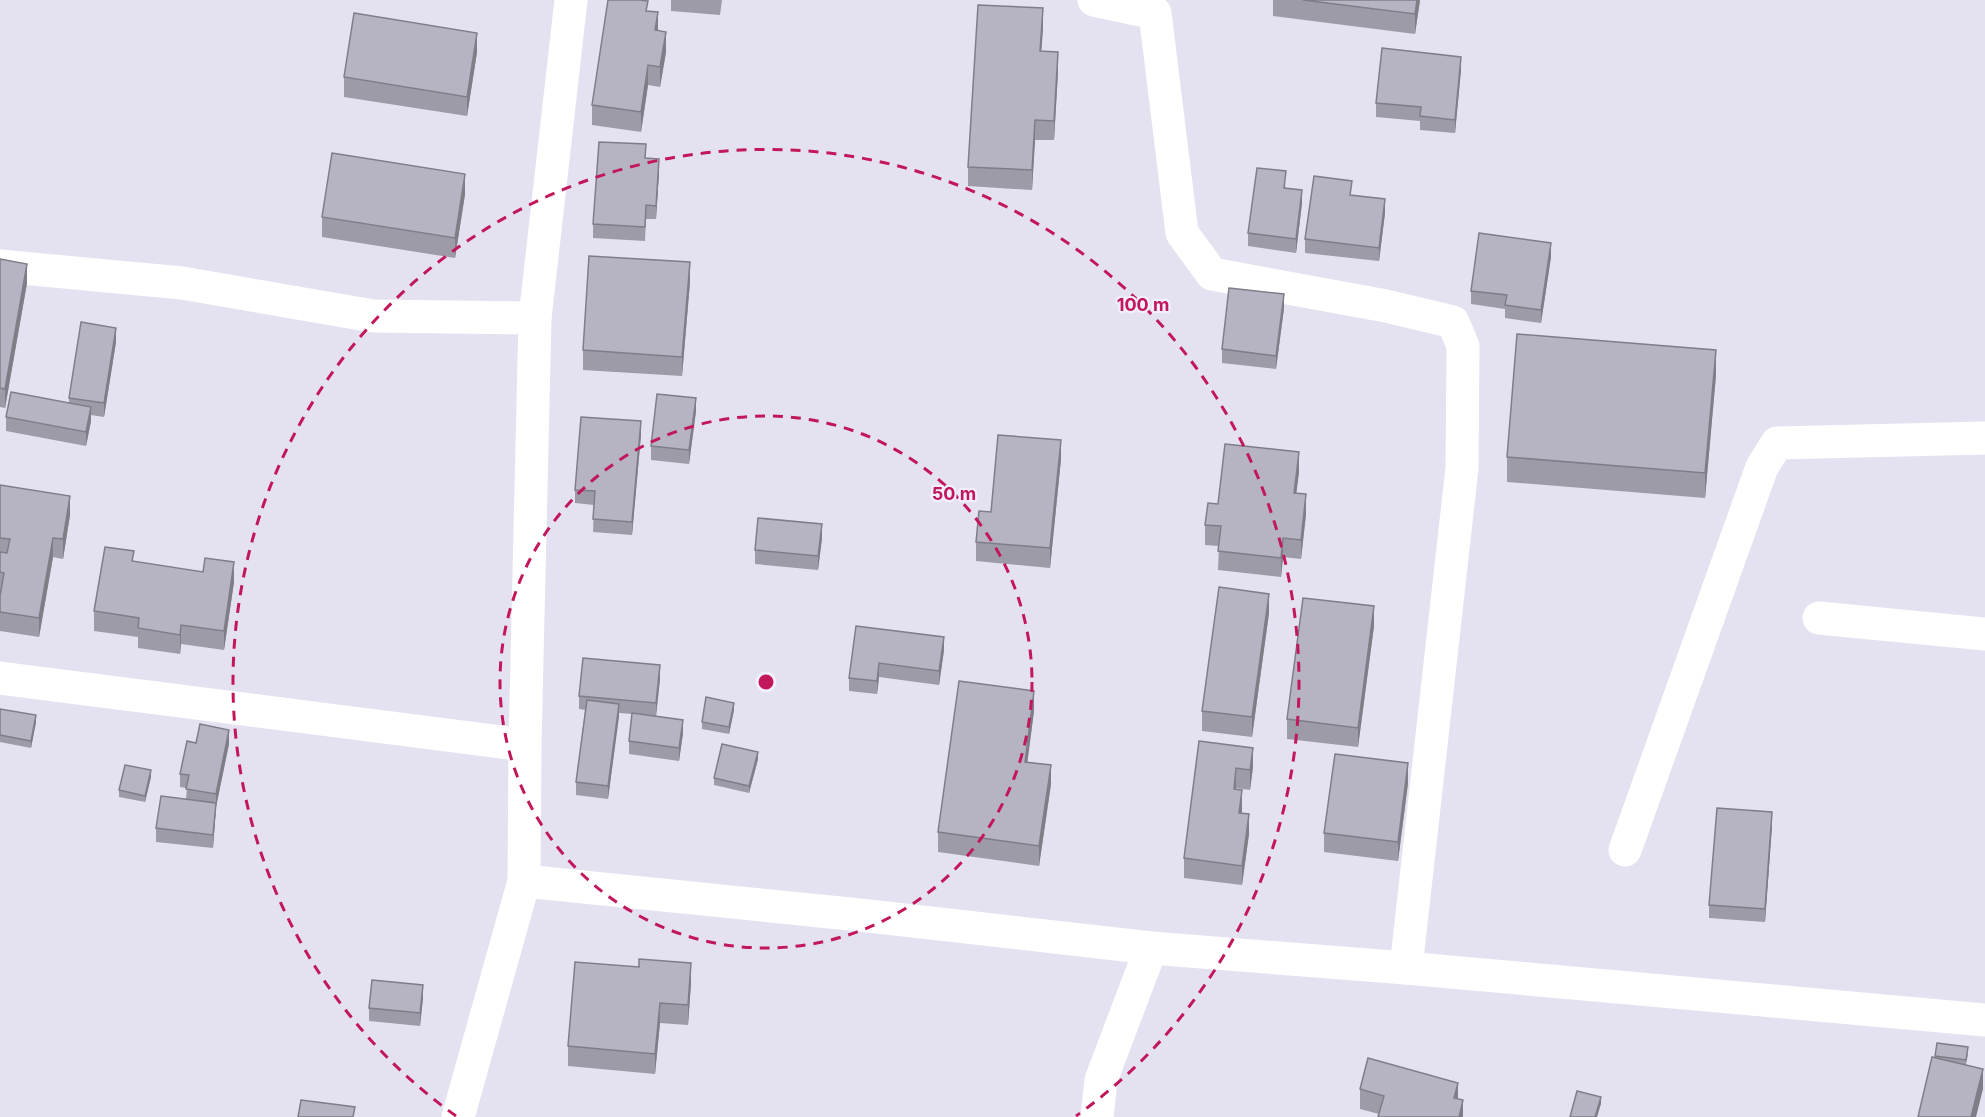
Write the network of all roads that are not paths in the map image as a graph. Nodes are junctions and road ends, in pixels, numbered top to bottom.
1 (571, 0) edge
2 (1094, 0) edge
3 (0, 266) edge
4 (535, 318) junction
5 (1985, 438) edge
6 (1819, 618) dead end
7 (1985, 634) edge
8 (0, 678) edge
9 (525, 745) junction
10 (1625, 850) dead end
11 (524, 881) junction
12 (1151, 948) junction
13 (1406, 968) junction
14 (1985, 1020) edge
15 (458, 1117) edge
16 (1097, 1117) edge

1 - 4 street
2 - 13 street
3 - 4 street
4 - 9 street
5 - 10 street
6 - 7 street
8 - 9 street
9 - 11 street
11 - 12 street
11 - 15 street
12 - 13 street
12 - 16 street
13 - 14 street

